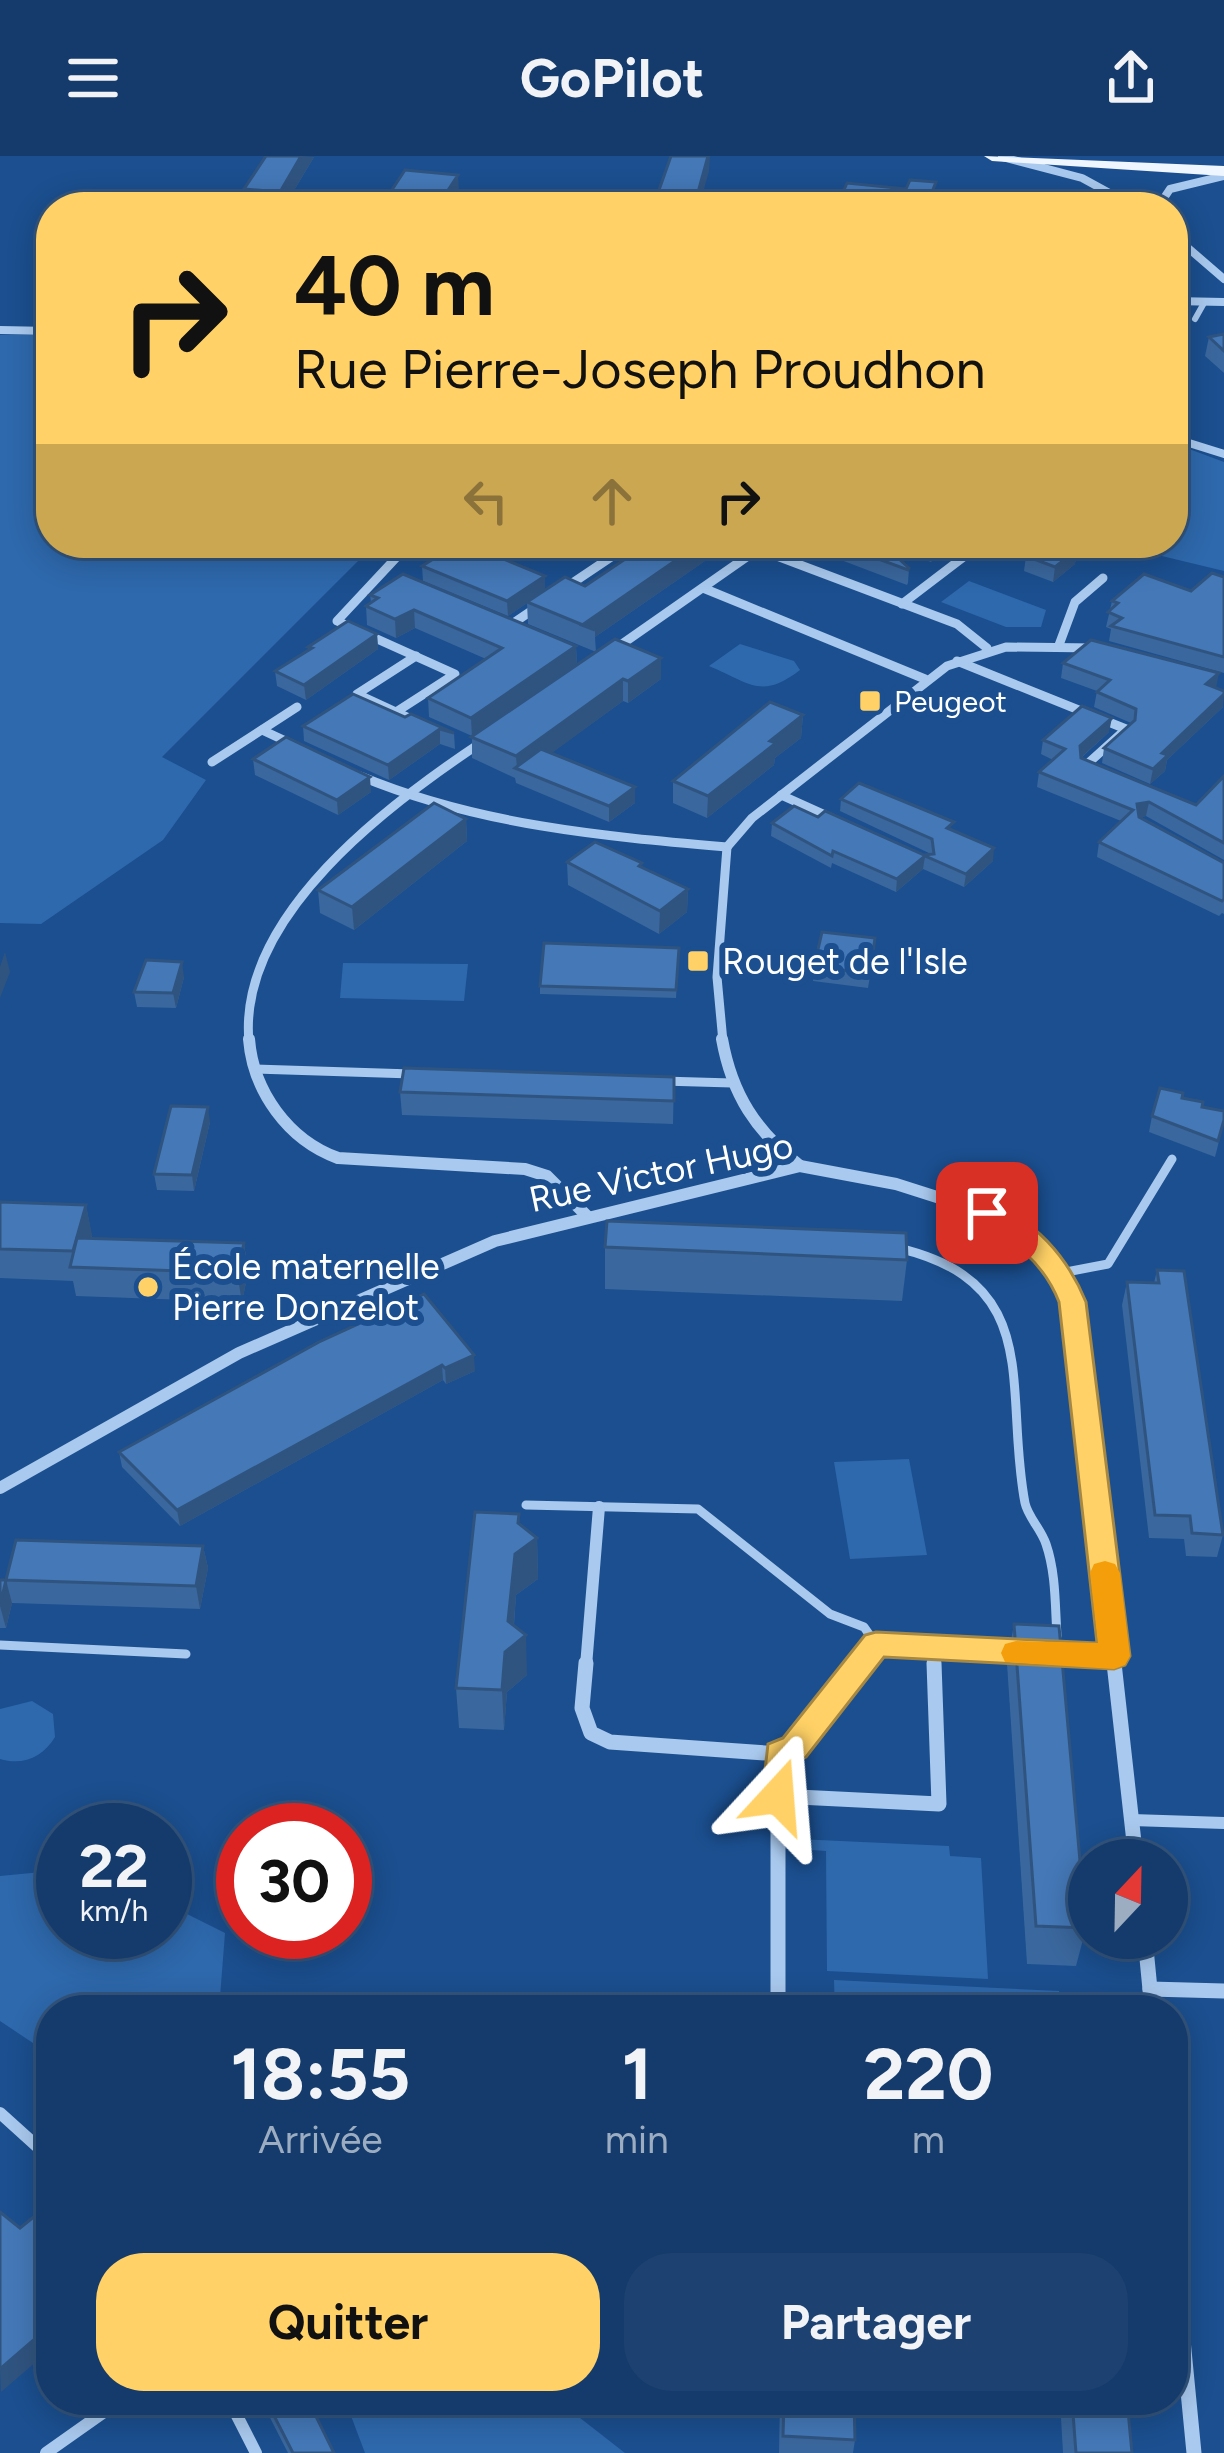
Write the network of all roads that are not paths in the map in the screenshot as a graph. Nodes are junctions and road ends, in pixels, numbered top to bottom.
1 (992, 156) edge
2 (1069, 156) edge
3 (1002, 157) edge
4 (1224, 172) edge
5 (1108, 192) edge
6 (1168, 192) edge
7 (1188, 248) edge
8 (1224, 279) edge
9 (1188, 301) edge
10 (1224, 302) edge
11 (1204, 303) junction
12 (1195, 319) dead end
13 (0, 330) edge
14 (36, 331) edge
15 (1188, 443) edge
16 (1224, 454) edge
17 (396, 558) edge
18 (611, 558) edge
19 (742, 558) edge
20 (787, 558) edge
21 (962, 558) edge
22 (382, 574) junction
23 (1103, 578) dead end
24 (403, 582) edge
25 (703, 589) junction
26 (902, 604) junction
27 (488, 618) edge
28 (509, 626) junction
29 (525, 634) edge
30 (1059, 645) junction
31 (987, 648) junction
32 (1115, 653) edge
33 (416, 656) junction
34 (956, 660) junction
35 (594, 663) edge
36 (925, 680) junction
37 (297, 707) dead end
38 (396, 712) junction
39 (262, 730) junction
40 (435, 730) edge
41 (490, 735) edge
42 (454, 739) edge
43 (300, 748) edge
44 (473, 748) junction
45 (212, 762) dead end
46 (1104, 773) edge
47 (356, 774) edge
48 (781, 795) junction
49 (404, 797) junction
50 (854, 828) edge
51 (727, 847) junction
52 (249, 1069) junction
53 (432, 1074) edge
54 (640, 1080) edge
55 (732, 1083) junction
56 (1172, 1159) dead end
57 (800, 1166) junction
58 (593, 1220) junction
59 (880, 1248) edge
60 (1061, 1273) junction
61 (0, 1488) edge
62 (526, 1504) dead end
63 (599, 1507) junction
64 (876, 1644) junction
65 (0, 1646) edge
66 (934, 1649) junction
67 (186, 1654) dead end
68 (1058, 1655) junction
69 (1114, 1656) junction
70 (780, 1754) junction
71 (778, 1796) junction
72 (1132, 1820) junction
73 (1224, 1823) edge
74 (1134, 1839) edge
75 (1147, 1959) edge
76 (1150, 1989) junction
77 (1224, 1991) edge
78 (778, 1995) edge
79 (1151, 1995) edge
80 (0, 2113) edge
81 (36, 2145) edge
82 (1188, 2391) edge
83 (100, 2415) edge
84 (237, 2415) edge
85 (46, 2453) edge
86 (256, 2453) edge
87 (1194, 2453) edge

1 - 3 main road
2 - 4 main road
3 - 4 main road
3 - 5 street
4 - 6 street
7 - 8 street
9 - 11 street
10 - 11 street
11 - 12 lane
13 - 14 street
15 - 16 street
17 - 22 street
18 - 28 street
19 - 25 street
20 - 26 street
21 - 26 street
22 - 24 street
22 - 33 street
23 - 30 street
25 - 35 street
25 - 36 street
26 - 31 street
27 - 28 street
28 - 29 street
30 - 31 street
30 - 32 street
31 - 34 street
33 - 38 street
33 - 38 street
34 - 36 street
34 - 46 street
36 - 48 street
37 - 39 street
38 - 40 street
39 - 43 street
39 - 45 street
41 - 44 street
42 - 44 street
44 - 49 street
47 - 49 street
48 - 50 street
48 - 51 street
49 - 51 street
49 - 52 street
51 - 55 street
52 - 53 lane
52 - 58 street
54 - 55 lane
55 - 57 street
56 - 60 lane
57 - 58 street, Rue Victor Hugo
57 - 60 street, Rue Victor Hugo
58 - 61 street, Rue Victor Hugo
59 - 68 lane
60 - 69 street
62 - 63 lane
63 - 64 lane
63 - 70 street
64 - 66 lane
64 - 70 lane
65 - 67 lane
66 - 68 street
66 - 71 street
68 - 69 street
69 - 72 street
70 - 71 street
71 - 78 street
72 - 73 lane
72 - 74 street
75 - 76 street
76 - 77 street
76 - 79 street
80 - 81 lane
82 - 87 street
83 - 85 lane
84 - 86 lane

